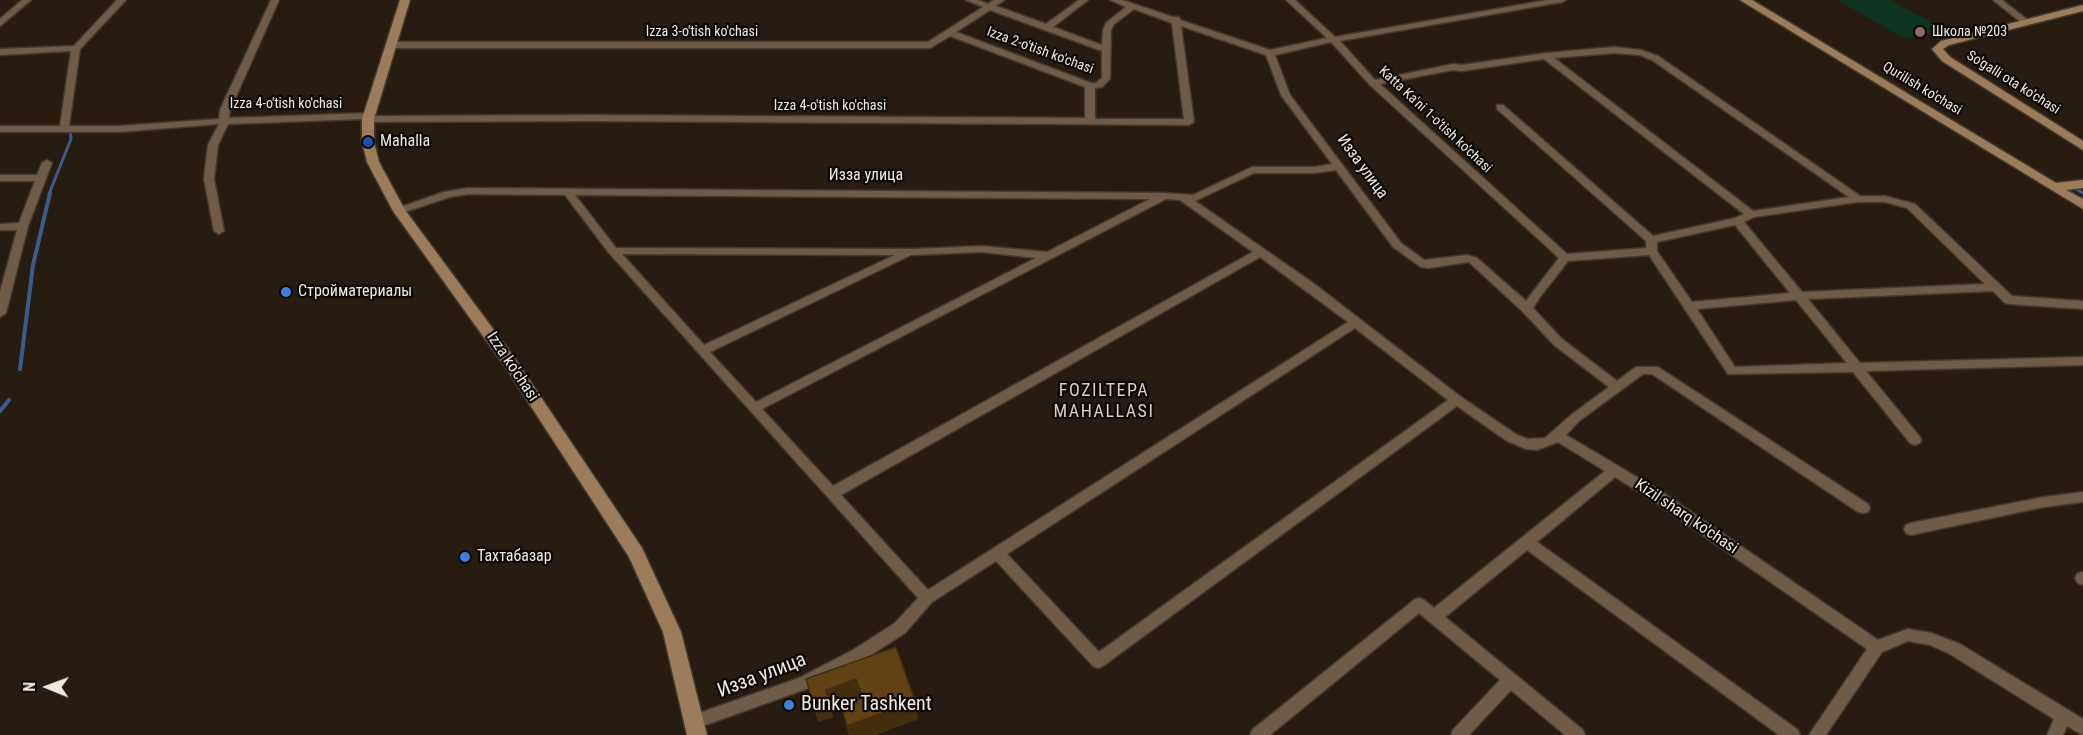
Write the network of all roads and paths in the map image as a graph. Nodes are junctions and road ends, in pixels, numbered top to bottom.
1 (27, 0) edge
2 (122, 0) edge
3 (275, 0) edge
4 (405, 0) edge
5 (970, 0) edge
6 (1000, 0) edge
7 (1084, 0) edge
8 (1114, 0) edge
9 (1290, 0) edge
10 (1515, 0) edge
11 (1562, 0) edge
12 (1745, 0) edge
13 (1997, 0) edge
14 (1133, 6) junction
15 (990, 7) junction
16 (1525, 8) junction
17 (2083, 8) edge
18 (1176, 19) junction
19 (2025, 21) junction
20 (0, 23) edge
21 (1046, 28) junction
22 (950, 33) junction
23 (1334, 40) junction
24 (391, 45) junction
25 (76, 48) junction
26 (1106, 49) junction
27 (0, 52) edge
28 (1270, 52) junction
29 (1546, 56) junction
30 (1373, 83) junction
31 (1090, 86) junction
32 (1500, 107) dead end
33 (368, 118) junction
34 (225, 121) junction
35 (1090, 121) junction
36 (0, 129) edge
37 (65, 130) junction
38 (2083, 146) edge
39 (48, 163) dead end
40 (1340, 166) junction
41 (0, 178) edge
42 (42, 178) junction
43 (2083, 184) edge
44 (2054, 187) junction
45 (568, 192) junction
46 (1164, 196) junction
47 (1183, 197) junction
48 (1858, 199) junction
49 (2083, 205) edge
50 (399, 211) junction
51 (1751, 214) junction
52 (1738, 221) junction
53 (23, 226) junction
54 (0, 227) edge
55 (219, 231) dead end
56 (1651, 245) junction
57 (613, 251) junction
58 (1001, 251) junction
59 (912, 252) junction
60 (1259, 253) junction
61 (1050, 256) junction
62 (1565, 258) junction
63 (1024, 270) junction
64 (1995, 287) junction
65 (1801, 296) junction
66 (2083, 305) edge
67 (1689, 306) junction
68 (1527, 309) junction
69 (0, 313) edge
70 (1356, 322) junction
71 (702, 351) junction
72 (2083, 361) edge
73 (1857, 368) junction
74 (1617, 387) junction
75 (1457, 400) junction
76 (753, 408) junction
77 (1557, 436) junction
78 (1915, 440) dead end
79 (1615, 470) junction
80 (833, 493) junction
81 (2083, 497) edge
82 (1863, 508) dead end
83 (1911, 529) dead end
84 (1527, 542) junction
85 (997, 554) junction
86 (927, 598) junction
87 (1434, 617) junction
88 (1877, 647) junction
89 (1510, 680) junction
90 (2064, 715) junction
91 (695, 728) edge
92 (2083, 728) edge
93 (1258, 735) edge
94 (1459, 735) edge
95 (1577, 735) edge
96 (1792, 735) edge
97 (1817, 735) edge
98 (2055, 735) edge

1 - 20 street
2 - 25 street
3 - 34 street, Izza 4-o'tish ko'chasi
4 - 24 main road, Izza ko'chasi
5 - 15 street, Izza 2-o'tish ko'chasi
6 - 15 street, Izza 3-o'tish ko'chasi
7 - 21 street
8 - 14 street
9 - 23 street, Katta Ka'ni 1-o'tish ko'chasi
10 - 16 street
11 - 16 street
12 - 44 main road, Qurilish ko'chasi
13 - 19 street
14 - 18 street
14 - 26 street, Izza 2-o'tish ko'chasi
15 - 21 street, Izza 2-o'tish ko'chasi
15 - 22 street, Izza 3-o'tish ko'chasi
16 - 23 street
17 - 19 main road, So'galli ota ko'chasi
18 - 28 street
18 - 35 street, Izza 4-o'tish ko'chasi
19 - 38 main road, So'galli ota ko'chasi
21 - 26 street, Izza 2-o'tish ko'chasi
22 - 24 street, Izza 3-o'tish ko'chasi
22 - 31 street, Izza 2-o'tish ko'chasi
23 - 28 street
23 - 30 street, Katta Ka'ni 1-o'tish ko'chasi
24 - 33 main road, Izza ko'chasi
25 - 27 street
25 - 37 street
26 - 31 street, Izza 2-o'tish ko'chasi
28 - 40 street, Изза улица
29 - 30 street
29 - 48 street
29 - 51 street
30 - 62 street, Katta Ka'ni 1-o'tish ko'chasi
31 - 35 street
32 - 56 street
33 - 34 street, Izza 4-o'tish ko'chasi
33 - 35 street, Izza 4-o'tish ko'chasi
33 - 50 main road, Izza ko'chasi
34 - 37 street
34 - 55 street
36 - 37 street
39 - 42 street
40 - 47 street, Изза улица
40 - 68 street, Изза улица
41 - 42 street
42 - 53 street
43 - 44 main road
44 - 49 main road, Qurilish ko'chasi
45 - 46 street, Изза улица
45 - 50 street, Изза улица
45 - 57 street
46 - 47 street, Изза улица
46 - 61 street
47 - 60 street
48 - 51 street
48 - 64 street
50 - 91 main road, Izza ko'chasi
51 - 52 street
52 - 56 street
52 - 65 street
53 - 54 street
53 - 69 street
56 - 62 street
56 - 67 street
57 - 59 street
57 - 71 street
58 - 59 street
58 - 61 street
58 - 63 street
59 - 71 street
60 - 70 street
60 - 80 street
61 - 63 street
62 - 68 street
63 - 76 street
64 - 65 street
64 - 66 street
65 - 67 street
65 - 73 street
67 - 73 street
68 - 74 street
70 - 75 street
70 - 85 street, Изза улица
71 - 76 street
72 - 73 street
73 - 78 street
74 - 77 street
74 - 82 street
75 - 77 street
75 - 85 street
76 - 80 street
77 - 79 street, Kizil sharq ko'chasi
79 - 84 street
79 - 88 street, Kizil sharq ko'chasi
80 - 86 street
81 - 83 street
84 - 87 street
84 - 96 street
85 - 86 street, Изза улица
86 - 91 street, Изза улица
87 - 89 street
87 - 93 street
88 - 90 street
88 - 97 street
89 - 94 street
89 - 95 street
90 - 92 street
90 - 98 street

